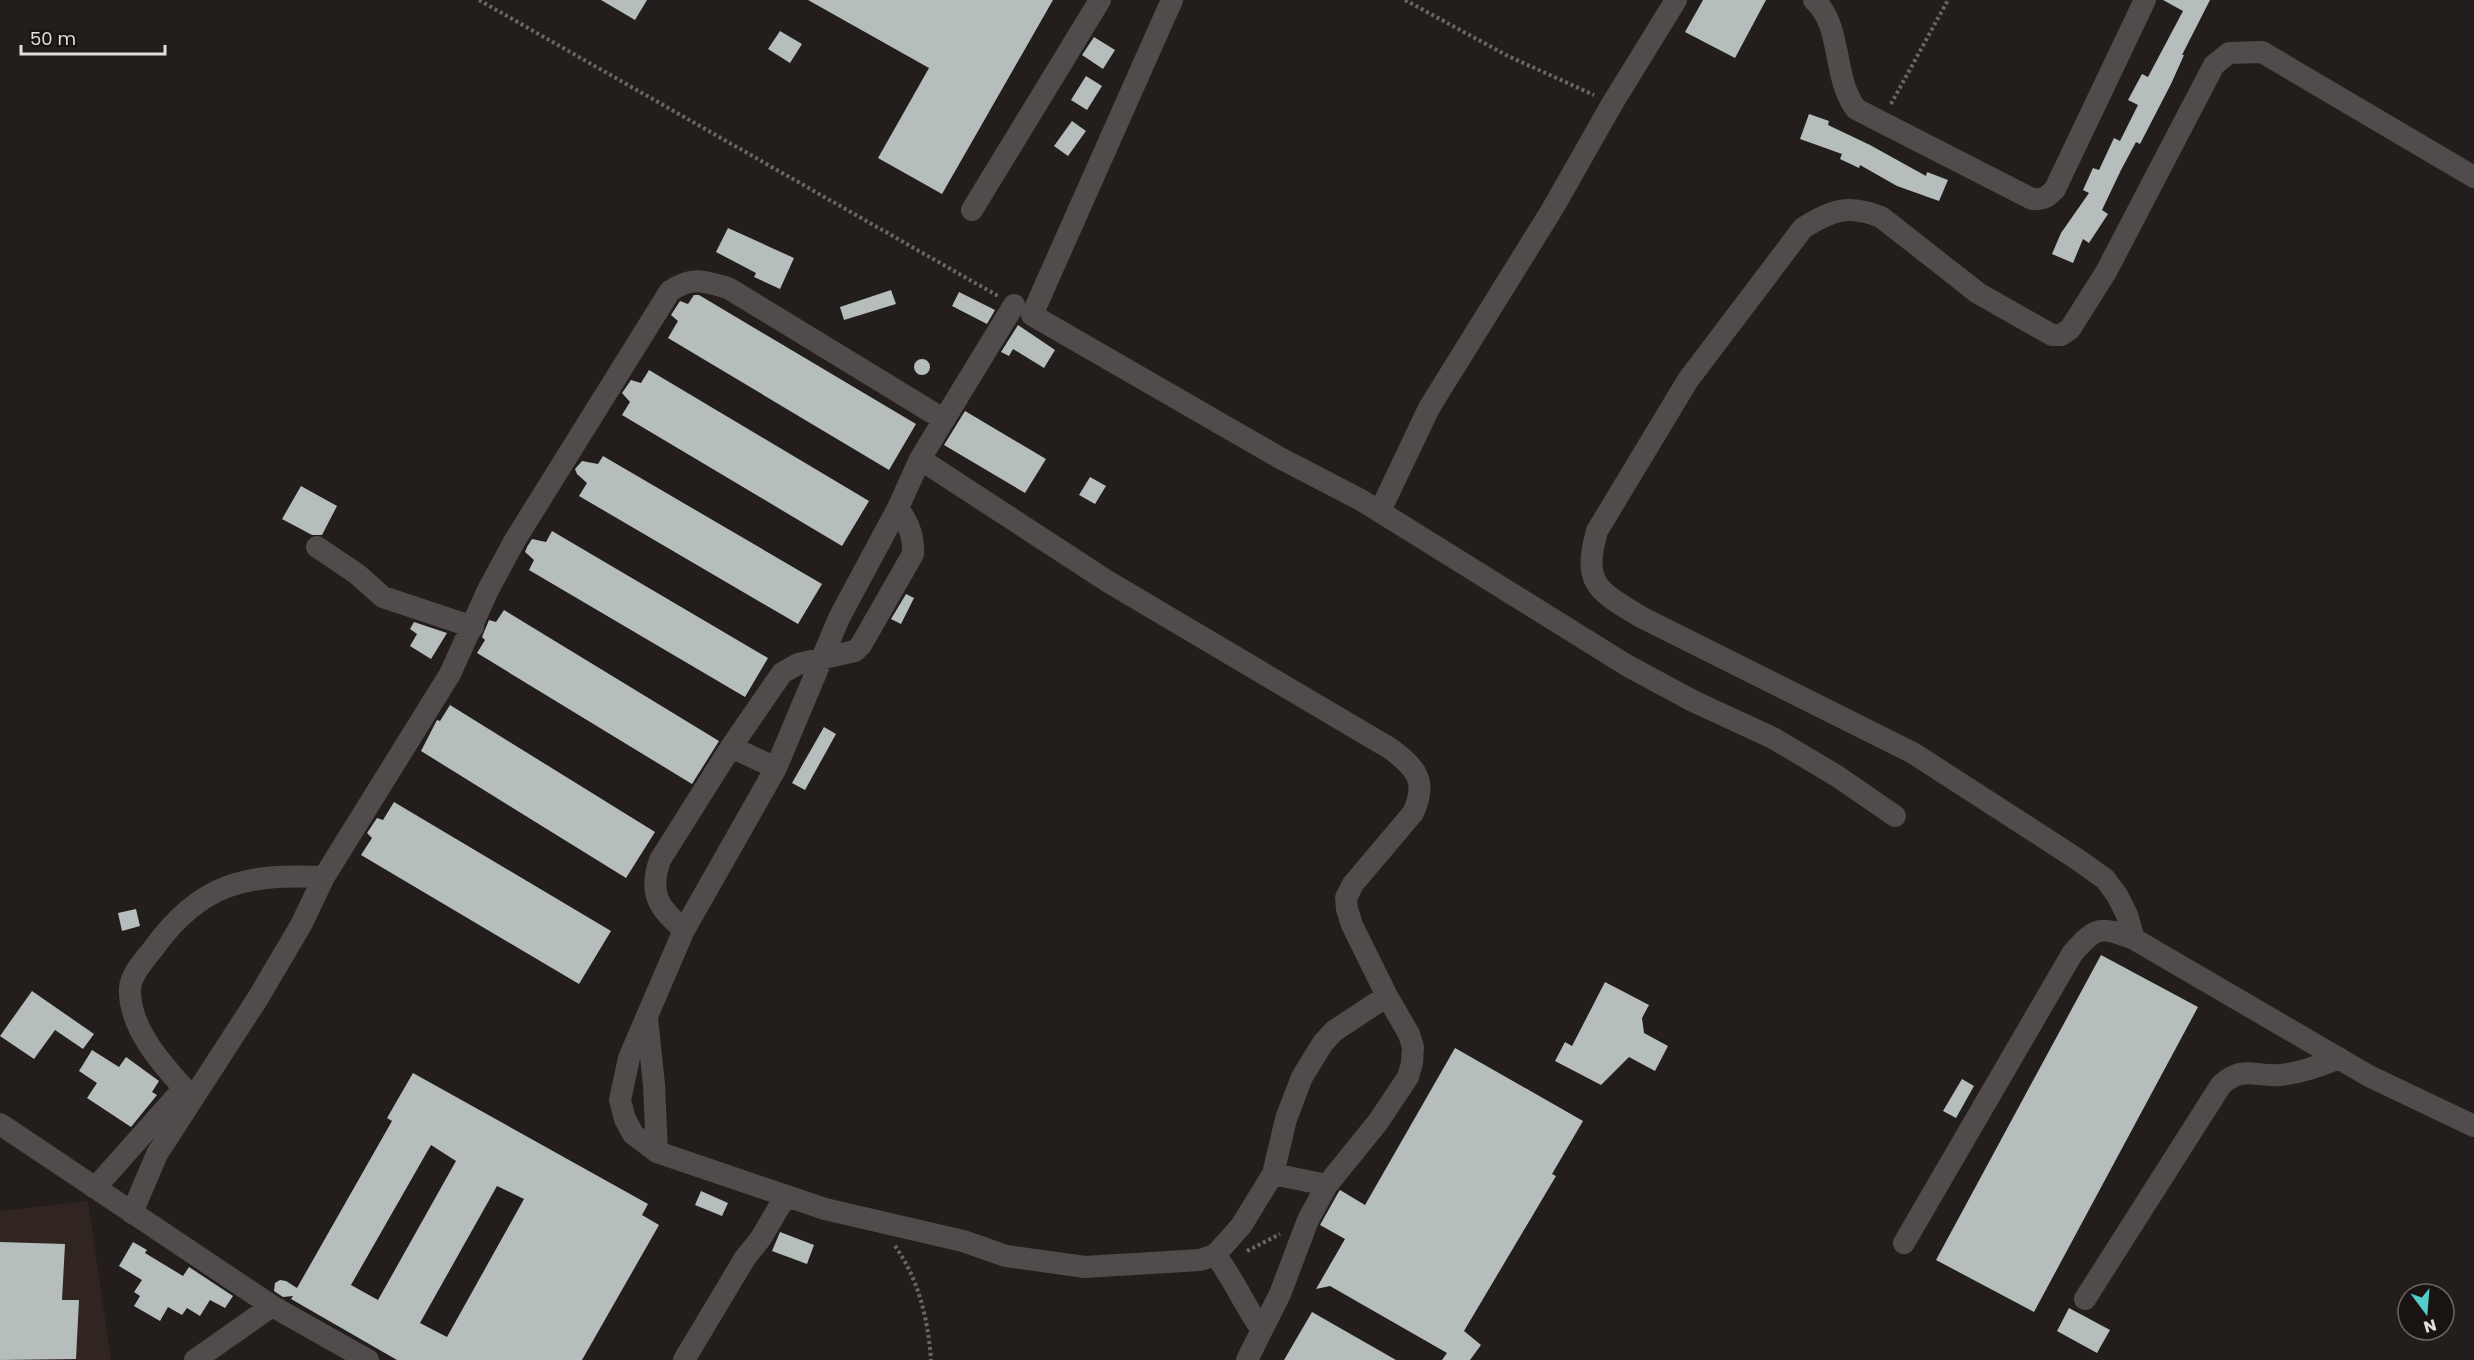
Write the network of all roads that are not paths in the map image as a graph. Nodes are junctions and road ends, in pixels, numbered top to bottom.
1 (1100, 0) edge
2 (1172, 0) edge
3 (1661, 0) edge
4 (1676, 0) edge
5 (1814, 0) edge
6 (2145, 0) edge
7 (1608, 102) junction
8 (2474, 177) edge
9 (972, 210) dead end
10 (1014, 305) road end
11 (944, 419) junction
12 (920, 459) junction
13 (898, 508) junction
14 (1380, 511) junction
15 (317, 548) dead end
16 (473, 627) junction
17 (822, 657) junction
18 (731, 747) junction
19 (776, 768) junction
20 (1895, 816) dead end
21 (324, 877) junction
22 (684, 930) junction
23 (2134, 939) junction
24 (1387, 996) junction
25 (647, 1017) junction
26 (2339, 1058) junction
27 (188, 1092) junction
28 (0, 1124) edge
29 (2474, 1126) edge
30 (657, 1152) junction
31 (1273, 1174) junction
32 (1327, 1185) junction
33 (95, 1188) junction
34 (785, 1197) junction
35 (132, 1214) junction
36 (1904, 1243) dead end
37 (1219, 1259) junction
38 (2085, 1299) dead end
39 (272, 1306) junction
40 (1262, 1330) junction
41 (195, 1360) edge
42 (368, 1360) edge
43 (684, 1360) edge
44 (1247, 1360) edge

1 - 9 street
2 - 14 street
3 - 7 street
4 - 7 street
5 - 6 street
7 - 14 street
8 - 23 street
10 - 11 street
11 - 12 street
11 - 16 street
12 - 13 street
12 - 24 street
13 - 17 street
13 - 17 street
14 - 20 street
15 - 16 street
16 - 21 street
17 - 18 street
17 - 19 street
18 - 19 street
18 - 22 street
19 - 22 street
21 - 27 street
21 - 27 street
22 - 25 street
23 - 26 street
23 - 36 street
24 - 31 street
24 - 32 street
25 - 30 street
25 - 30 street
26 - 29 street
26 - 38 street
27 - 33 street
27 - 35 street
28 - 33 street
30 - 34 street
31 - 32 street
31 - 37 street
32 - 40 street
33 - 35 street
34 - 37 street
34 - 43 street
35 - 39 street
37 - 40 street
39 - 41 street
39 - 42 street
40 - 44 street

